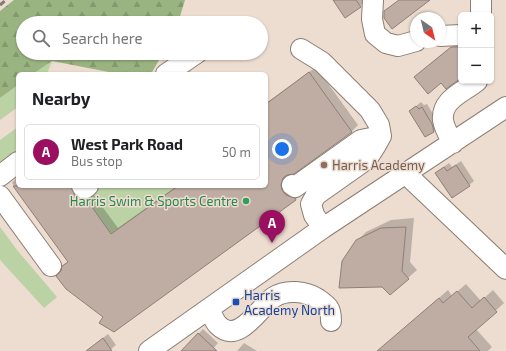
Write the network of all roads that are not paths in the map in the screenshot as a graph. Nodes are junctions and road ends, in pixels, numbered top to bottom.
1 (373, 0) edge
2 (481, 0) edge
3 (481, 12) edge
4 (458, 35) edge
5 (446, 36) edge
6 (410, 43) edge
7 (302, 49) dead end
8 (187, 60) edge
9 (169, 72) edge
10 (473, 84) edge
11 (506, 107) edge
12 (381, 136) junction
13 (451, 145) junction
14 (16, 164) edge
15 (406, 174) junction
16 (0, 176) edge
17 (292, 185) dead end
18 (0, 196) edge
19 (323, 228) junction
20 (51, 266) dead end
21 (506, 269) edge
22 (209, 309) junction
23 (331, 321) dead end
24 (149, 351) edge

1 - 6 street
2 - 3 street
4 - 5 street
7 - 12 street
8 - 9 street
10 - 13 street
11 - 13 street
12 - 17 street
12 - 19 street
13 - 15 street
14 - 16 street
15 - 19 street
15 - 21 street
18 - 20 street
19 - 22 street
22 - 23 street
22 - 24 street

